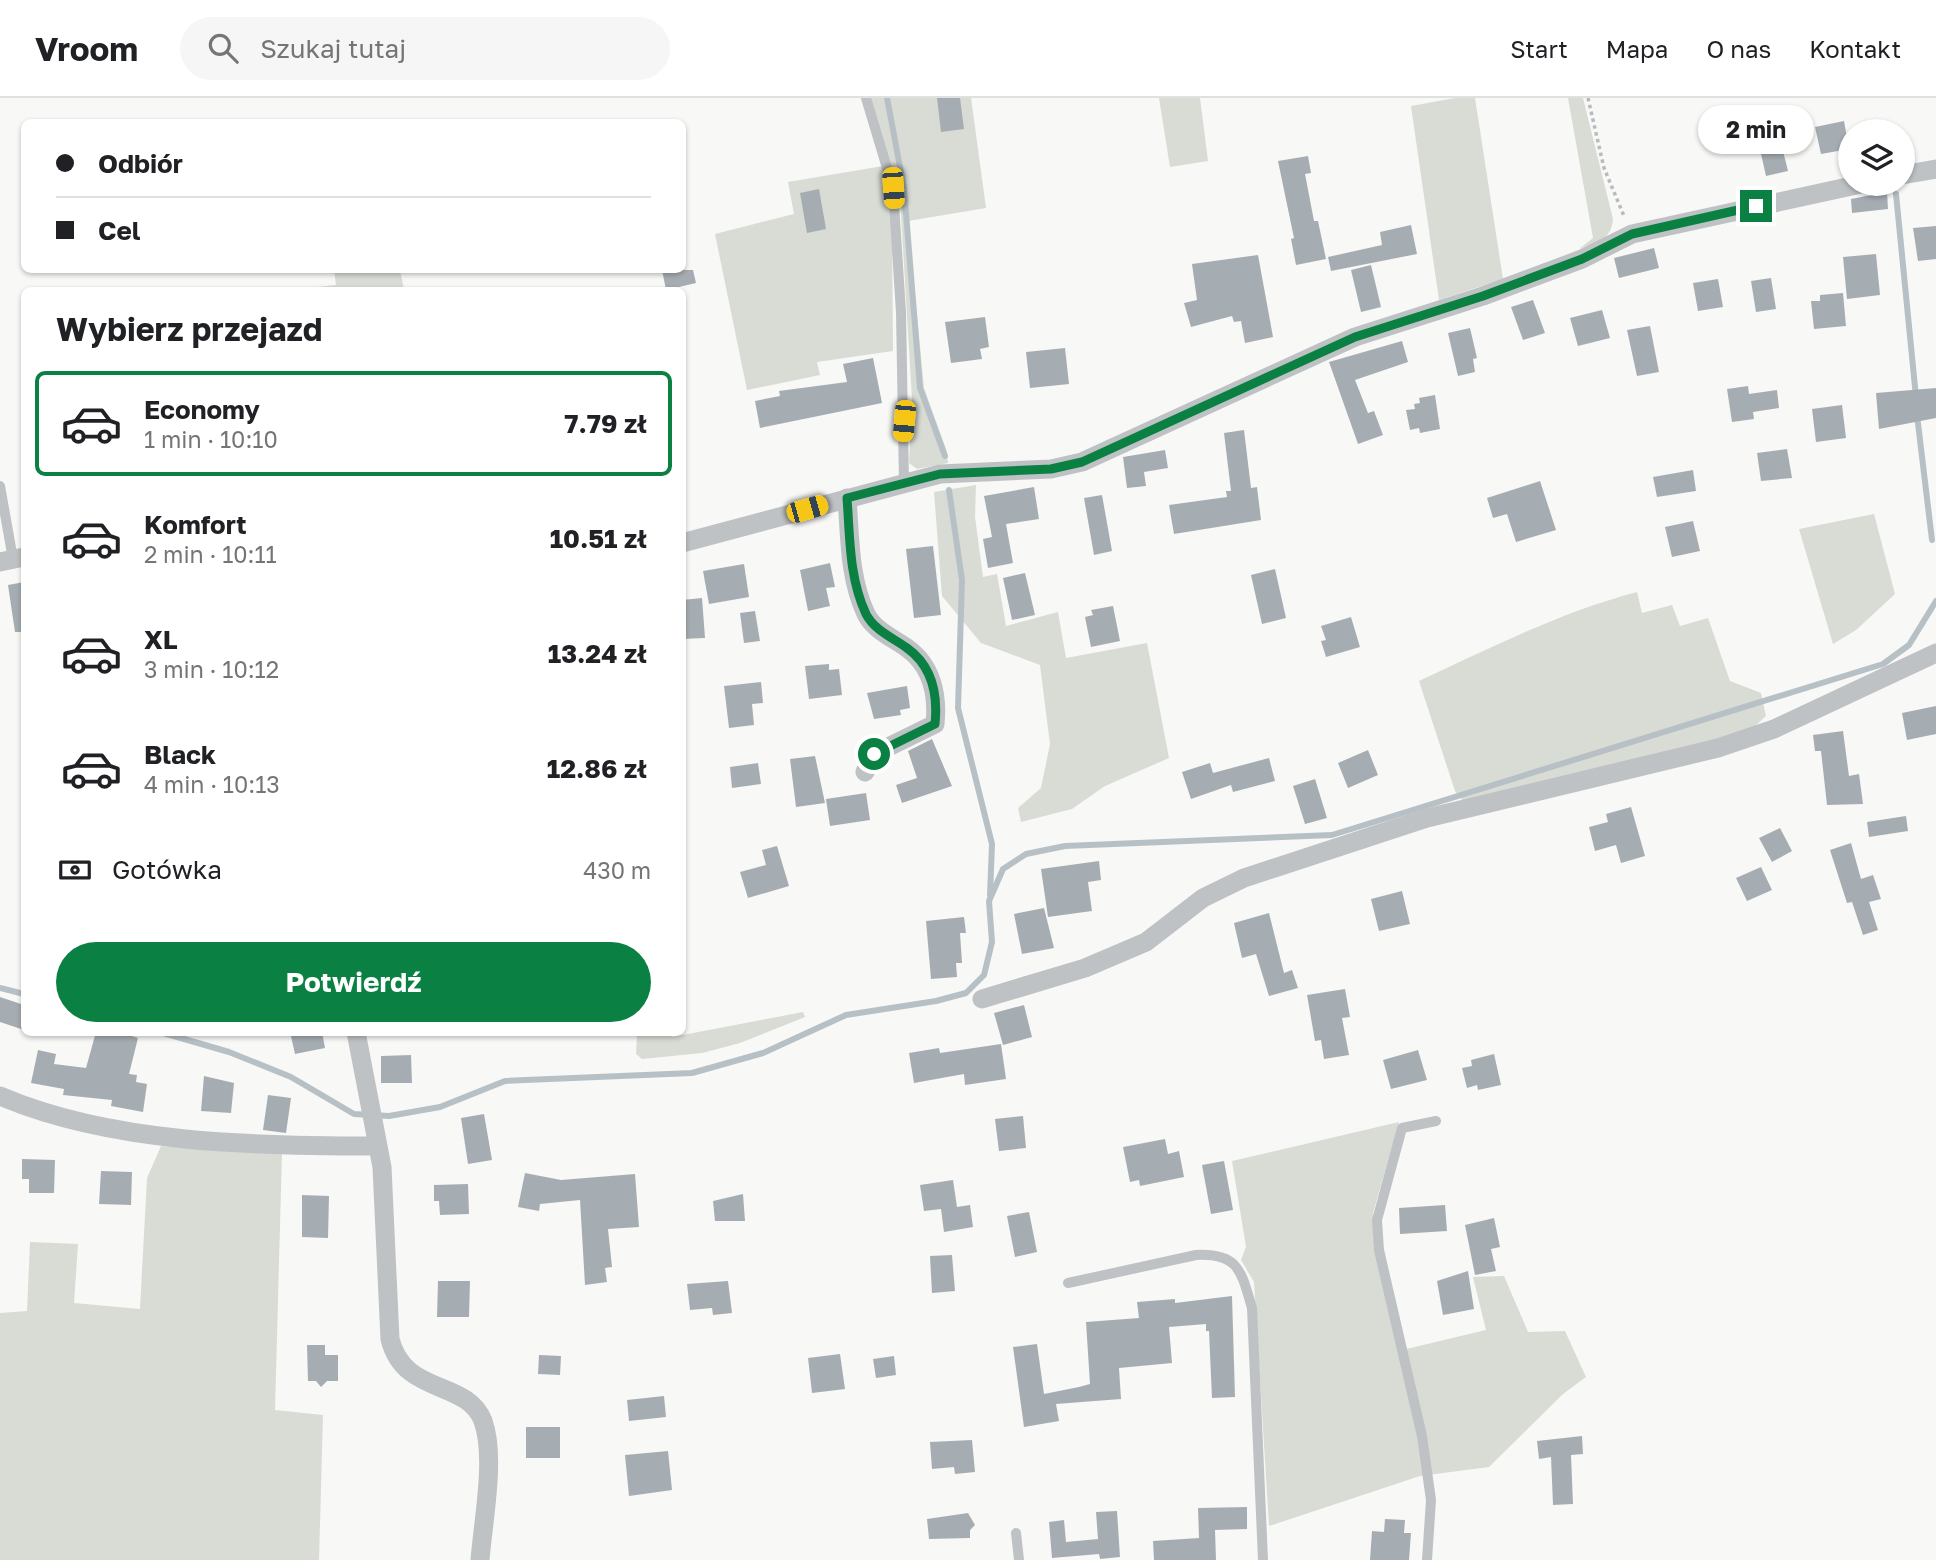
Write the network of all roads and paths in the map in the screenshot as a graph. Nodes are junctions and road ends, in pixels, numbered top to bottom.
1 (866, 98) edge
2 (1588, 98) edge
3 (1936, 169) edge
4 (1915, 173) edge
5 (1838, 189) edge
6 (1632, 234) junction
7 (904, 483) junction
8 (0, 486) edge
9 (847, 498) junction
10 (686, 542) edge
11 (13, 559) edge
12 (1936, 653) edge
13 (865, 772) dead end
14 (982, 999) dead end
15 (357, 1036) edge
16 (0, 1096) edge
17 (1436, 1121) dead end
18 (375, 1137) junction
19 (1068, 1283) dead end
20 (1016, 1533) dead end
21 (480, 1560) edge
22 (1019, 1560) edge
23 (1263, 1560) edge
24 (1427, 1560) edge

1 - 7 lane
2 - 6 path
3 - 4 street
5 - 6 street
6 - 7 street
7 - 9 street
8 - 11 lane
9 - 10 street
9 - 13 street
12 - 14 street
15 - 18 street
16 - 18 street
17 - 24 lane
18 - 21 street
19 - 23 lane
20 - 22 lane

